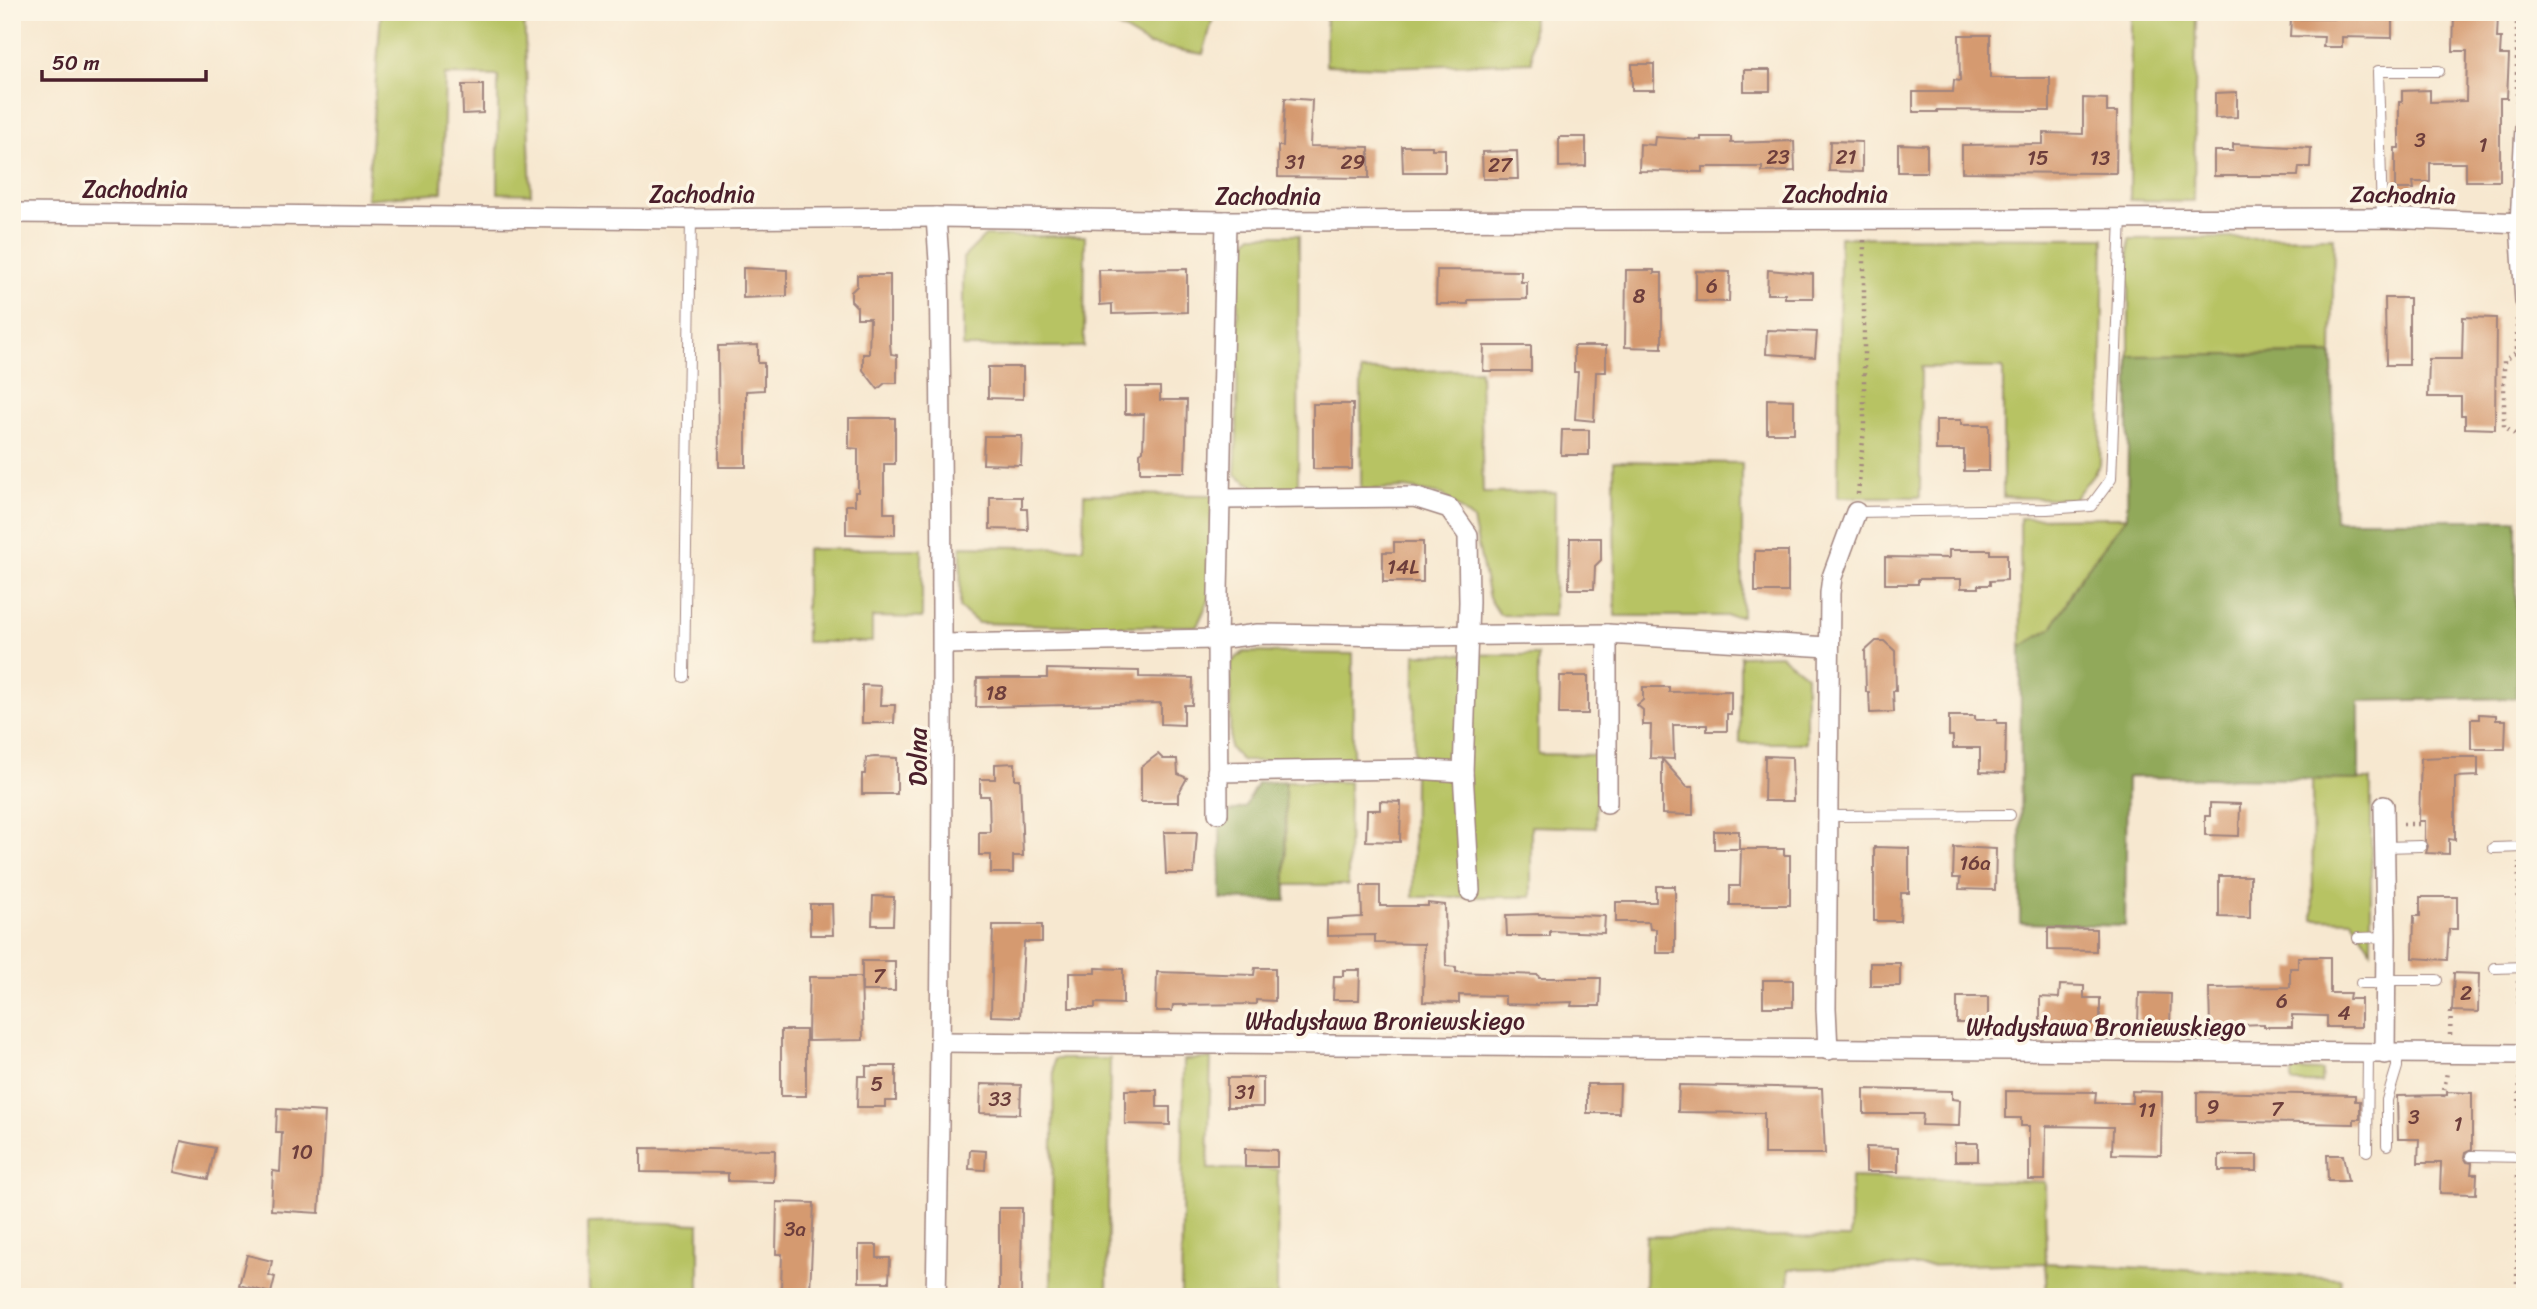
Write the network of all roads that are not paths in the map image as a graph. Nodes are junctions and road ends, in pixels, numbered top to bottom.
1 (2439, 71) dead end
2 (2525, 127) edge
3 (12, 213) edge
4 (936, 217) junction
5 (2121, 217) junction
6 (2382, 218) junction
7 (691, 219) junction
8 (1226, 221) junction
9 (2522, 223) edge
10 (2525, 301) edge
11 (1221, 499) junction
12 (1856, 512) joint
13 (1607, 634) junction
14 (1467, 636) junction
15 (1217, 639) junction
16 (943, 644) junction
17 (1828, 647) junction
18 (684, 677) dead end
19 (1217, 772) junction
20 (1463, 772) junction
21 (1607, 803) dead end
22 (2384, 806) dead end
23 (1218, 813) dead end
24 (2010, 815) dead end
25 (1828, 817) junction
26 (2421, 846) dead end
27 (2385, 847) junction
28 (2525, 847) edge
29 (2493, 848) dead end
30 (1470, 891) dead end
31 (2386, 937) junction
32 (2358, 938) dead end
33 (2525, 967) edge
34 (2495, 968) dead end
35 (2437, 980) dead end
36 (2386, 981) junction
37 (2361, 983) dead end
38 (941, 1042) junction
39 (1828, 1050) junction
40 (2383, 1053) junction
41 (2525, 1054) edge
42 (2387, 1144) dead end
43 (2367, 1151) dead end
44 (2471, 1156) dead end
45 (2525, 1157) edge
46 (936, 1297) edge

1 - 6 lane
2 - 9 street
3 - 7 street, Zachodnia
4 - 7 street, Zachodnia
4 - 8 street, Zachodnia
4 - 16 street, Dolna
5 - 6 street, Zachodnia
5 - 8 street, Zachodnia
5 - 12 lane
6 - 9 street, Zachodnia
7 - 18 lane
8 - 11 street
9 - 10 street
11 - 14 street
11 - 15 street
12 - 17 street
13 - 14 street
13 - 17 street
13 - 21 street
14 - 15 street
14 - 20 street
15 - 16 street
15 - 19 street
16 - 38 street, Dolna
17 - 25 street
19 - 20 street
19 - 23 street
20 - 30 street
22 - 27 street
24 - 25 lane
25 - 39 street
26 - 27 lane
27 - 31 street
28 - 29 lane
31 - 32 lane
31 - 36 street
33 - 34 lane
35 - 36 lane
36 - 37 lane
36 - 40 street
38 - 39 street, Władysława Broniewskiego
38 - 46 street, Dolna
39 - 40 street, Władysława Broniewskiego
40 - 41 street, Władysława Broniewskiego
40 - 42 lane
40 - 43 lane
44 - 45 lane

